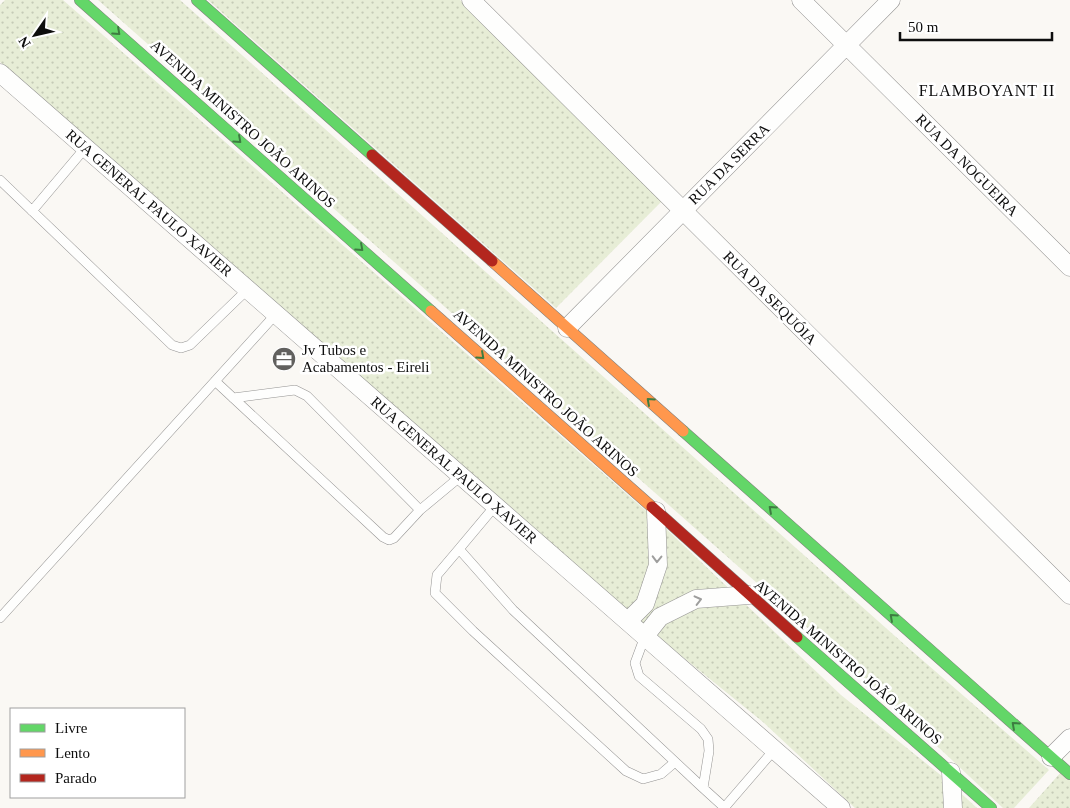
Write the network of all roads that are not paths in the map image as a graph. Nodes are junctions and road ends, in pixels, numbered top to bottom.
1 (80, 0) edge
2 (197, 0) edge
3 (470, 0) edge
4 (801, 0) edge
5 (891, 0) edge
6 (846, 45) junction
7 (0, 73) edge
8 (86, 147) junction
9 (0, 180) edge
10 (682, 210) junction
11 (32, 211) junction
12 (1070, 267) edge
13 (248, 290) junction
14 (276, 314) junction
15 (566, 328) junction
16 (215, 381) junction
17 (233, 398) junction
18 (461, 476) junction
19 (495, 506) junction
20 (420, 510) junction
21 (656, 511) junction
22 (459, 549) junction
23 (749, 595) junction
24 (1070, 596) edge
25 (0, 618) edge
26 (628, 622) junction
27 (644, 636) junction
28 (1070, 738) edge
29 (774, 750) junction
30 (1051, 757) junction
31 (675, 762) junction
32 (950, 772) junction
33 (1070, 774) edge
34 (703, 788) junction
35 (724, 808) edge
36 (841, 808) edge
37 (953, 808) edge
38 (992, 808) edge

1 -> 21 main road, AVENIDA MINISTRO JOÃO ARINOS
2 - 15 main road
3 - 10 street, RUA DA SEQUÓIA
4 - 6 street, RUA DA NOGUEIRA
5 - 6 street, RUA DA SERRA
6 - 10 street, RUA DA SERRA
6 - 12 street, RUA DA NOGUEIRA
7 - 8 street, RUA GENERAL PAULO XAVIER
8 - 11 lane
8 - 13 street, RUA GENERAL PAULO XAVIER
9 - 11 lane
10 - 15 street, RUA DA SERRA
10 - 24 street, RUA DA SEQUÓIA
11 - 13 lane
13 - 14 street, RUA GENERAL PAULO XAVIER
14 - 16 lane
14 - 18 street, RUA GENERAL PAULO XAVIER
30 -> 15 main road
16 - 17 lane
16 - 25 lane
17 - 20 lane
17 - 20 lane
18 - 19 street, RUA GENERAL PAULO XAVIER
18 - 20 lane
19 - 22 lane
19 - 26 street, RUA GENERAL PAULO XAVIER
21 - 23 main road, AVENIDA MINISTRO JOÃO ARINOS
21 -> 26 street
22 - 31 lane
22 - 31 lane
27 -> 23 street
23 - 32 main road, AVENIDA MINISTRO JOÃO ARINOS
26 - 27 street, RUA GENERAL PAULO XAVIER
27 - 29 street, RUA GENERAL PAULO XAVIER
27 - 34 lane
28 - 30 street
29 - 35 lane
29 - 36 street, RUA GENERAL PAULO XAVIER
30 - 33 main road
31 - 34 lane
32 - 37 street
32 - 38 main road, AVENIDA MINISTRO JOÃO ARINOS
34 - 35 lane

